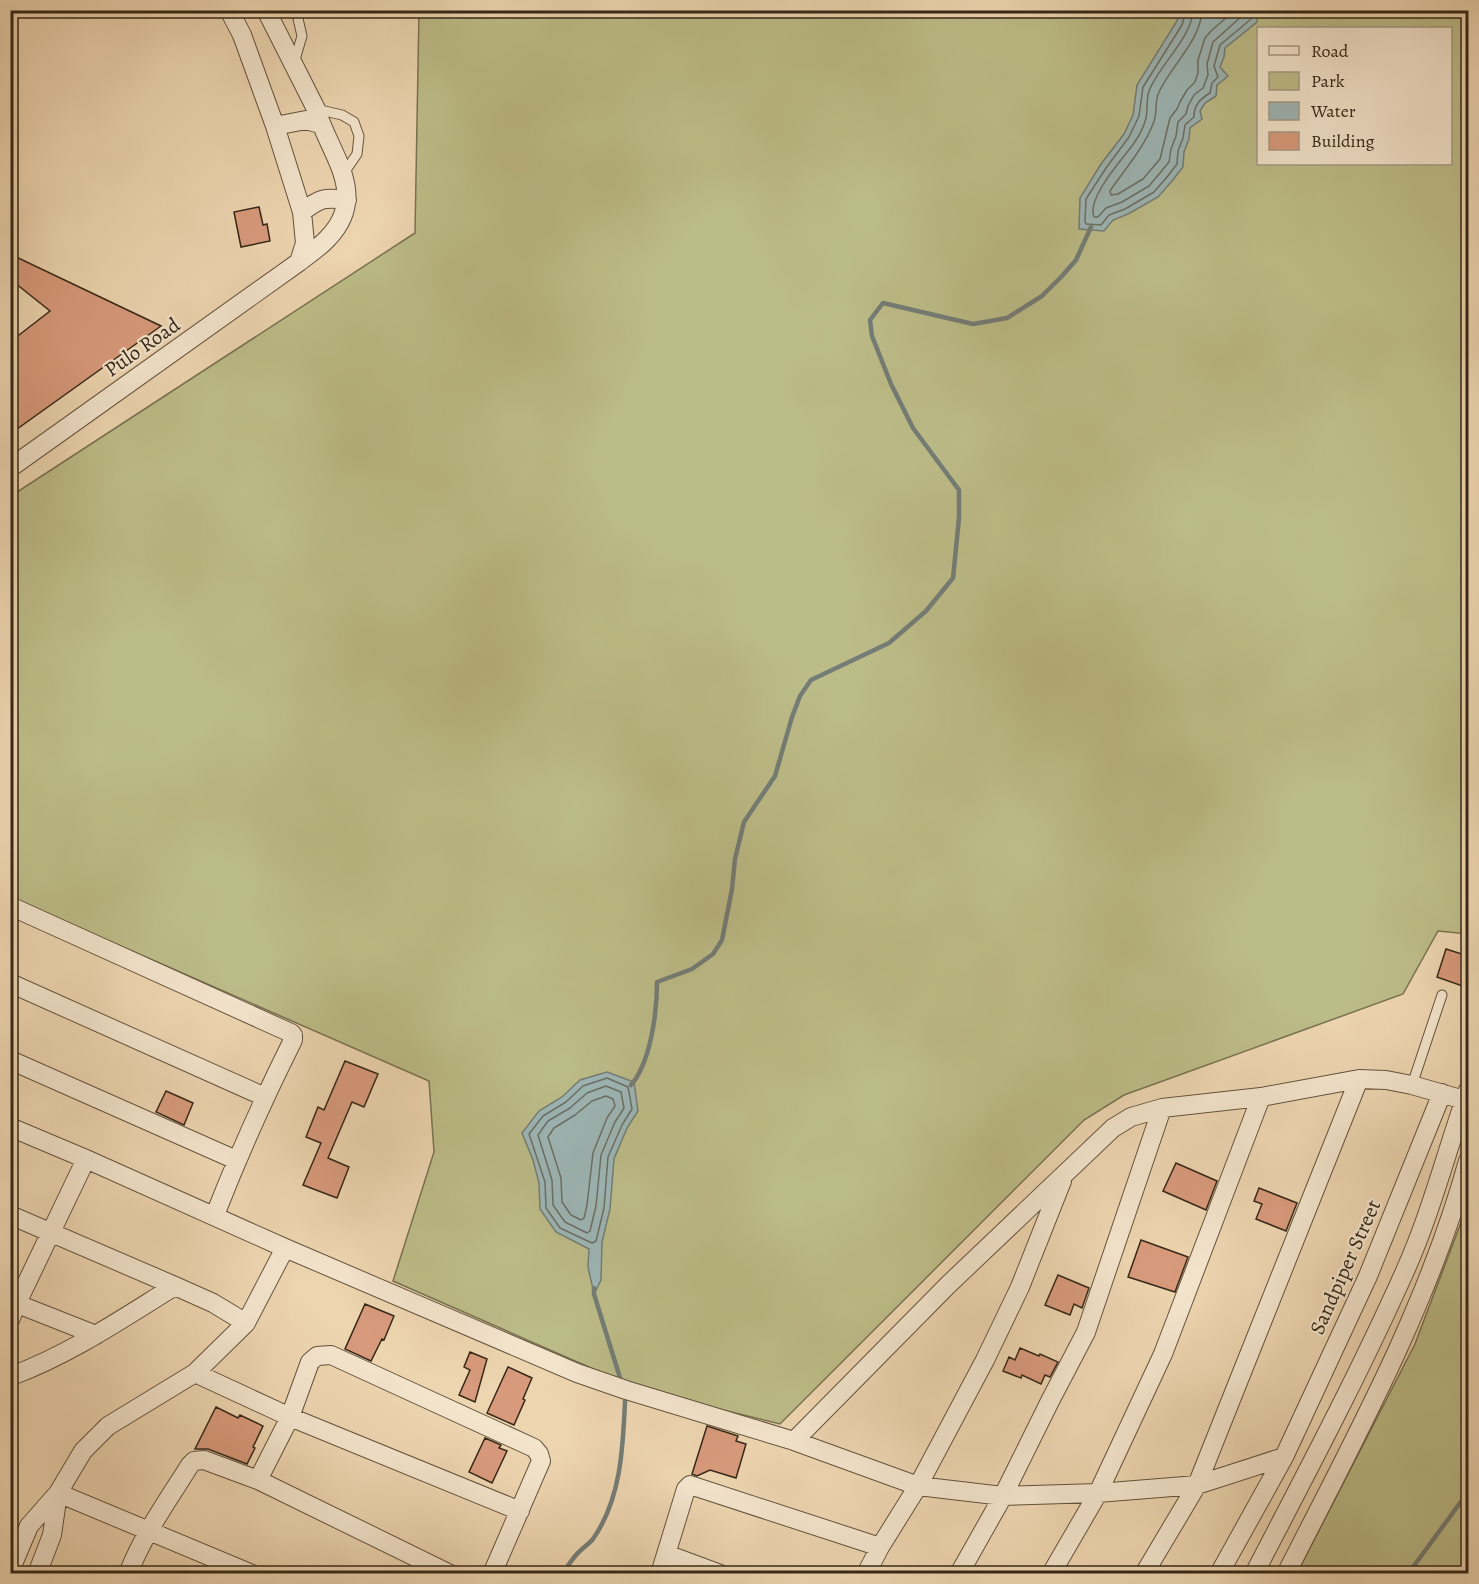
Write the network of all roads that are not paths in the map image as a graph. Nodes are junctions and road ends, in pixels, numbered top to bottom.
1 (229, 10) edge
2 (267, 10) edge
3 (296, 10) edge
4 (293, 65) junction
5 (318, 116) junction
6 (275, 126) junction
7 (344, 172) junction
8 (347, 200) junction
9 (302, 212) junction
10 (299, 262) junction
11 (10, 468) edge
12 (10, 906) edge
13 (10, 983) edge
14 (1442, 995) dead end
15 (10, 1060) edge
16 (1359, 1079) junction
17 (1412, 1085) junction
18 (1442, 1093) junction
19 (1466, 1094) edge
20 (265, 1096) junction
21 (1261, 1097) junction
22 (1162, 1108) junction
23 (10, 1127) edge
24 (86, 1159) junction
25 (236, 1160) junction
26 (1468, 1161) edge
27 (1064, 1174) junction
28 (10, 1215) edge
29 (214, 1215) junction
30 (51, 1231) junction
31 (285, 1248) junction
32 (175, 1286) junction
33 (13, 1308) edge
34 (246, 1323) junction
35 (96, 1335) junction
36 (195, 1373) junction
37 (10, 1375) edge
38 (290, 1417) junction
39 (794, 1441) junction
40 (1284, 1456) junction
41 (1304, 1477) junction
42 (258, 1480) junction
43 (1197, 1485) junction
44 (918, 1486) junction
45 (58, 1493) junction
46 (1098, 1493) junction
47 (1328, 1493) junction
48 (1003, 1496) junction
49 (520, 1510) junction
50 (149, 1530) junction
51 (880, 1546) junction
52 (666, 1554) junction
53 (10, 1571) edge
54 (37, 1574) edge
55 (128, 1574) edge
56 (252, 1574) edge
57 (450, 1574) edge
58 (492, 1574) edge
59 (660, 1574) edge
60 (720, 1574) edge
61 (866, 1574) edge
62 (959, 1574) edge
63 (1051, 1574) edge
64 (1144, 1574) edge
65 (1219, 1574) edge
66 (1254, 1574) edge
67 (1286, 1574) edge

1 - 6 street
2 - 4 street
3 - 4 lane
4 - 5 street
5 - 6 street
5 - 7 street
5 - 7 lane
6 - 9 street
7 - 8 street
8 - 9 street
8 - 10 street, Pulo Road
9 - 10 street
10 - 11 street, Pulo Road
12 - 20 street
13 - 20 street
14 - 17 lane
15 - 25 street
16 - 17 street
16 - 21 street
16 - 43 street
17 - 18 street
18 - 19 street
18 - 40 street, Sandpiper Street
19 - 41 street
20 - 25 street
21 - 22 street
21 - 46 street
22 - 27 street
22 - 48 street
23 - 24 street
24 - 29 street
24 - 30 street
25 - 29 street
26 - 47 street
27 - 39 street
27 - 44 street
28 - 30 street
29 - 31 street
30 - 32 street
30 - 33 street
31 - 34 street
31 - 39 street
32 - 34 street
32 - 35 street
33 - 35 street
34 - 36 street
35 - 37 street
36 - 38 street
36 - 45 street
38 - 42 street
38 - 49 street
38 - 49 street
39 - 44 street
40 - 43 street
40 - 65 street, Sandpiper Street
41 - 47 street
41 - 66 street
42 - 50 street
42 - 57 street
43 - 46 street
43 - 64 street
44 - 48 street
44 - 51 street
45 - 50 street
45 - 53 street
45 - 54 street
46 - 48 street
46 - 63 street
47 - 67 street
48 - 62 street
49 - 58 street
50 - 55 street
50 - 56 street
51 - 52 street
51 - 61 street
52 - 59 street
52 - 60 street

